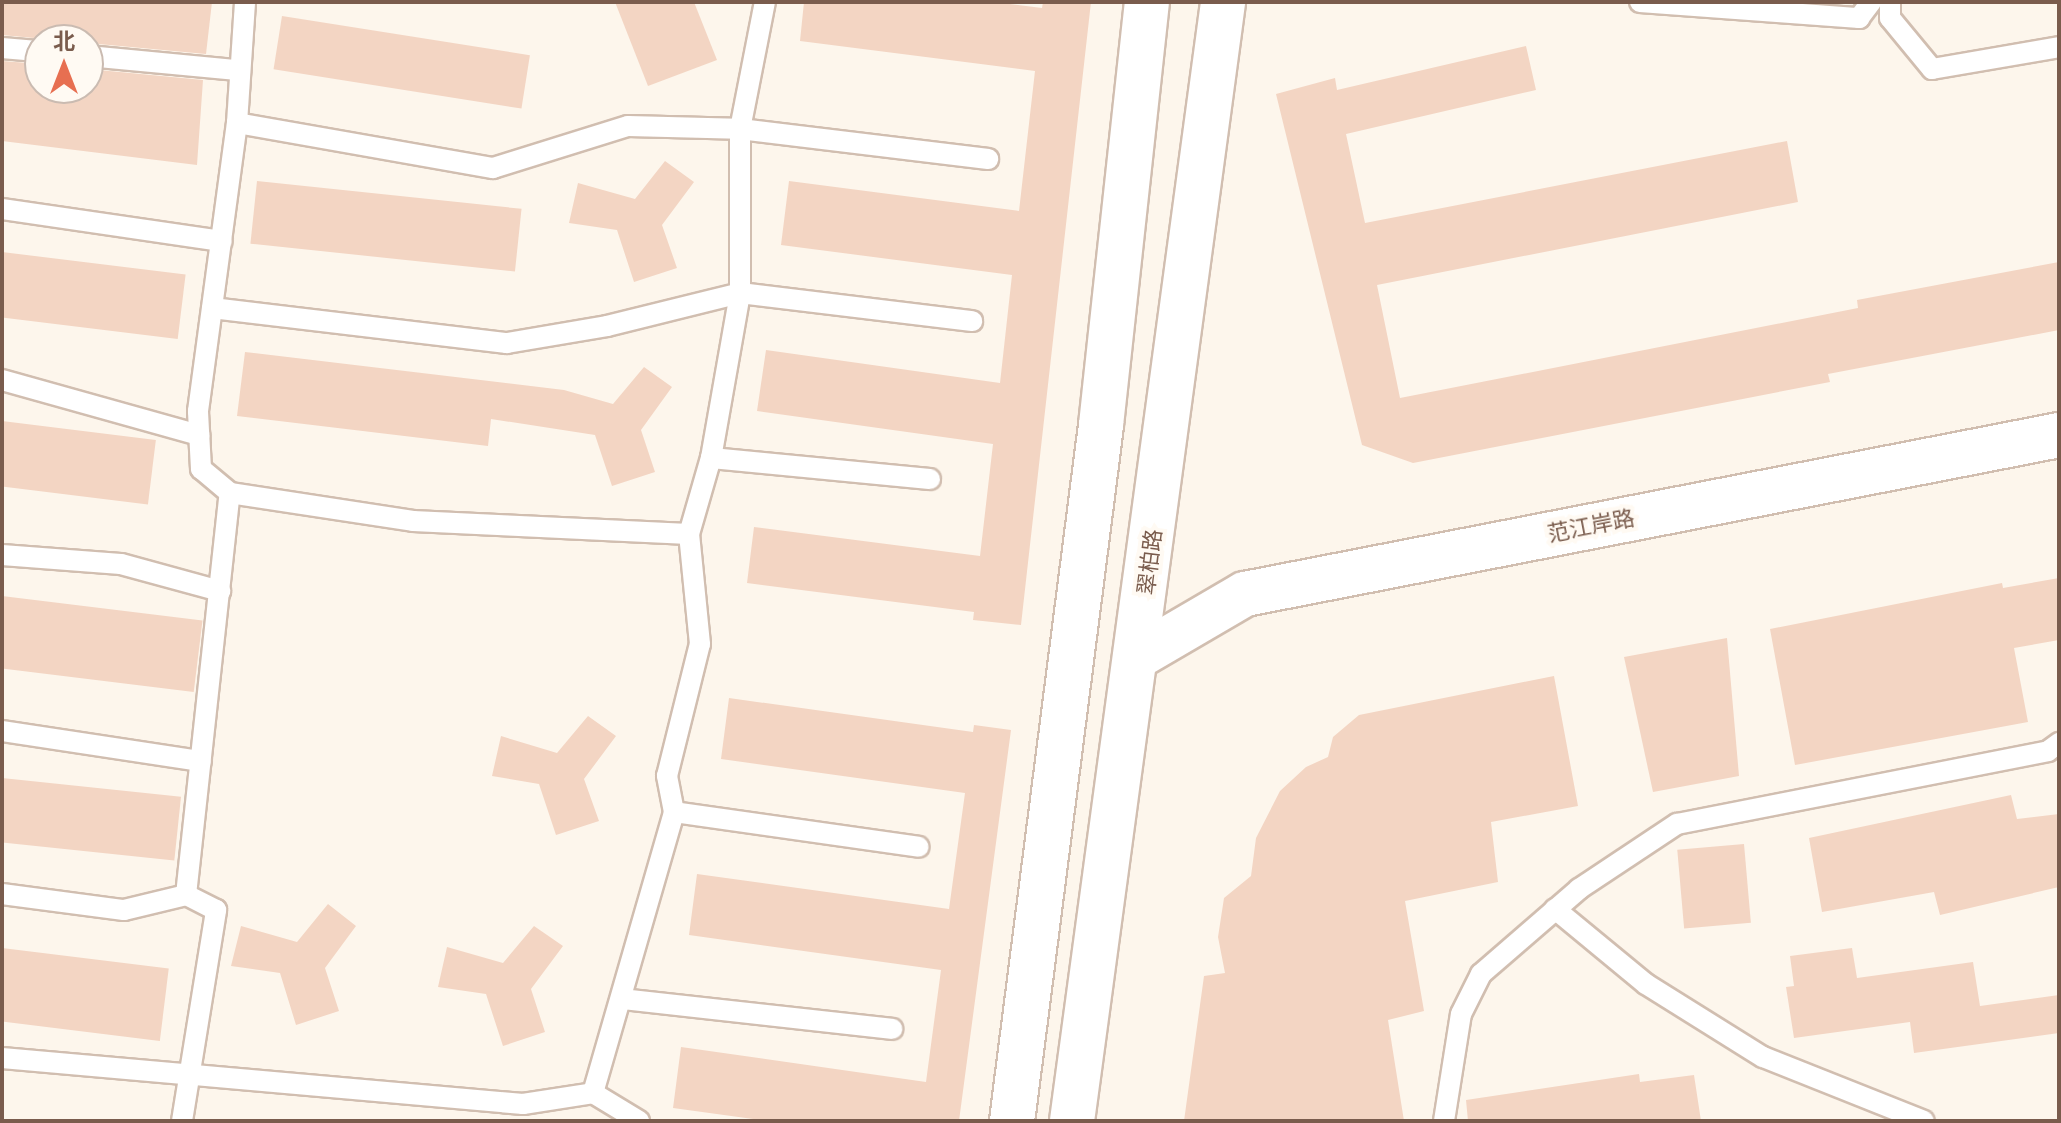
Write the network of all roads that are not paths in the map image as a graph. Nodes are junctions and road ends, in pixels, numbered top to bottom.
1 (245, 2) edge
2 (765, 2) edge
3 (1147, 2) edge
4 (1223, 2) edge
5 (1640, 2) edge
6 (1871, 2) edge
7 (1890, 2) edge
8 (2059, 47) edge
9 (2, 48) edge
10 (24, 50) edge
11 (104, 58) edge
12 (237, 70) junction
13 (237, 123) junction
14 (740, 129) junction
15 (988, 159) dead end
16 (2, 209) edge
17 (222, 241) junction
18 (740, 293) junction
19 (212, 308) junction
20 (972, 321) dead end
21 (2, 380) edge
22 (199, 435) junction
23 (2059, 435) edge
24 (711, 458) junction
25 (930, 479) dead end
26 (230, 493) junction
27 (689, 534) junction
28 (2, 555) edge
29 (220, 591) junction
30 (1137, 657) junction
31 (2, 731) edge
32 (2059, 743) edge
33 (201, 761) junction
34 (674, 812) junction
35 (919, 847) dead end
36 (2, 894) edge
37 (186, 895) junction
38 (1555, 909) junction
39 (622, 999) junction
40 (892, 1029) dead end
41 (2, 1058) edge
42 (188, 1078) junction
43 (593, 1093) junction
44 (525, 1112) edge
45 (182, 1121) edge
46 (639, 1121) edge
47 (1012, 1121) edge
48 (1072, 1121) edge
49 (1444, 1121) edge
50 (1924, 1121) edge

1 - 12 lane
2 - 14 lane
3 - 47 main road
4 - 30 main road, 翠柏路
5 - 6 lane
7 - 8 lane
9 - 10 lane
11 - 12 lane
12 - 13 lane
13 - 14 lane
13 - 17 lane
14 - 15 lane
14 - 18 lane
16 - 17 lane
17 - 19 lane
18 - 19 lane
18 - 20 lane
18 - 24 lane
19 - 22 lane
21 - 22 lane
22 - 26 lane
23 - 30 main road, 范江岸路
24 - 25 lane
24 - 27 lane
26 - 27 lane
26 - 29 lane
27 - 34 lane
28 - 29 lane
29 - 33 lane
30 - 48 main road, 翠柏路
31 - 33 lane
32 - 38 lane
33 - 37 lane
34 - 35 lane
34 - 39 lane
36 - 37 lane
37 - 42 lane
38 - 49 lane
38 - 50 lane
39 - 40 lane
39 - 43 lane
41 - 42 lane
42 - 44 lane
42 - 45 lane
43 - 44 lane
43 - 46 lane

